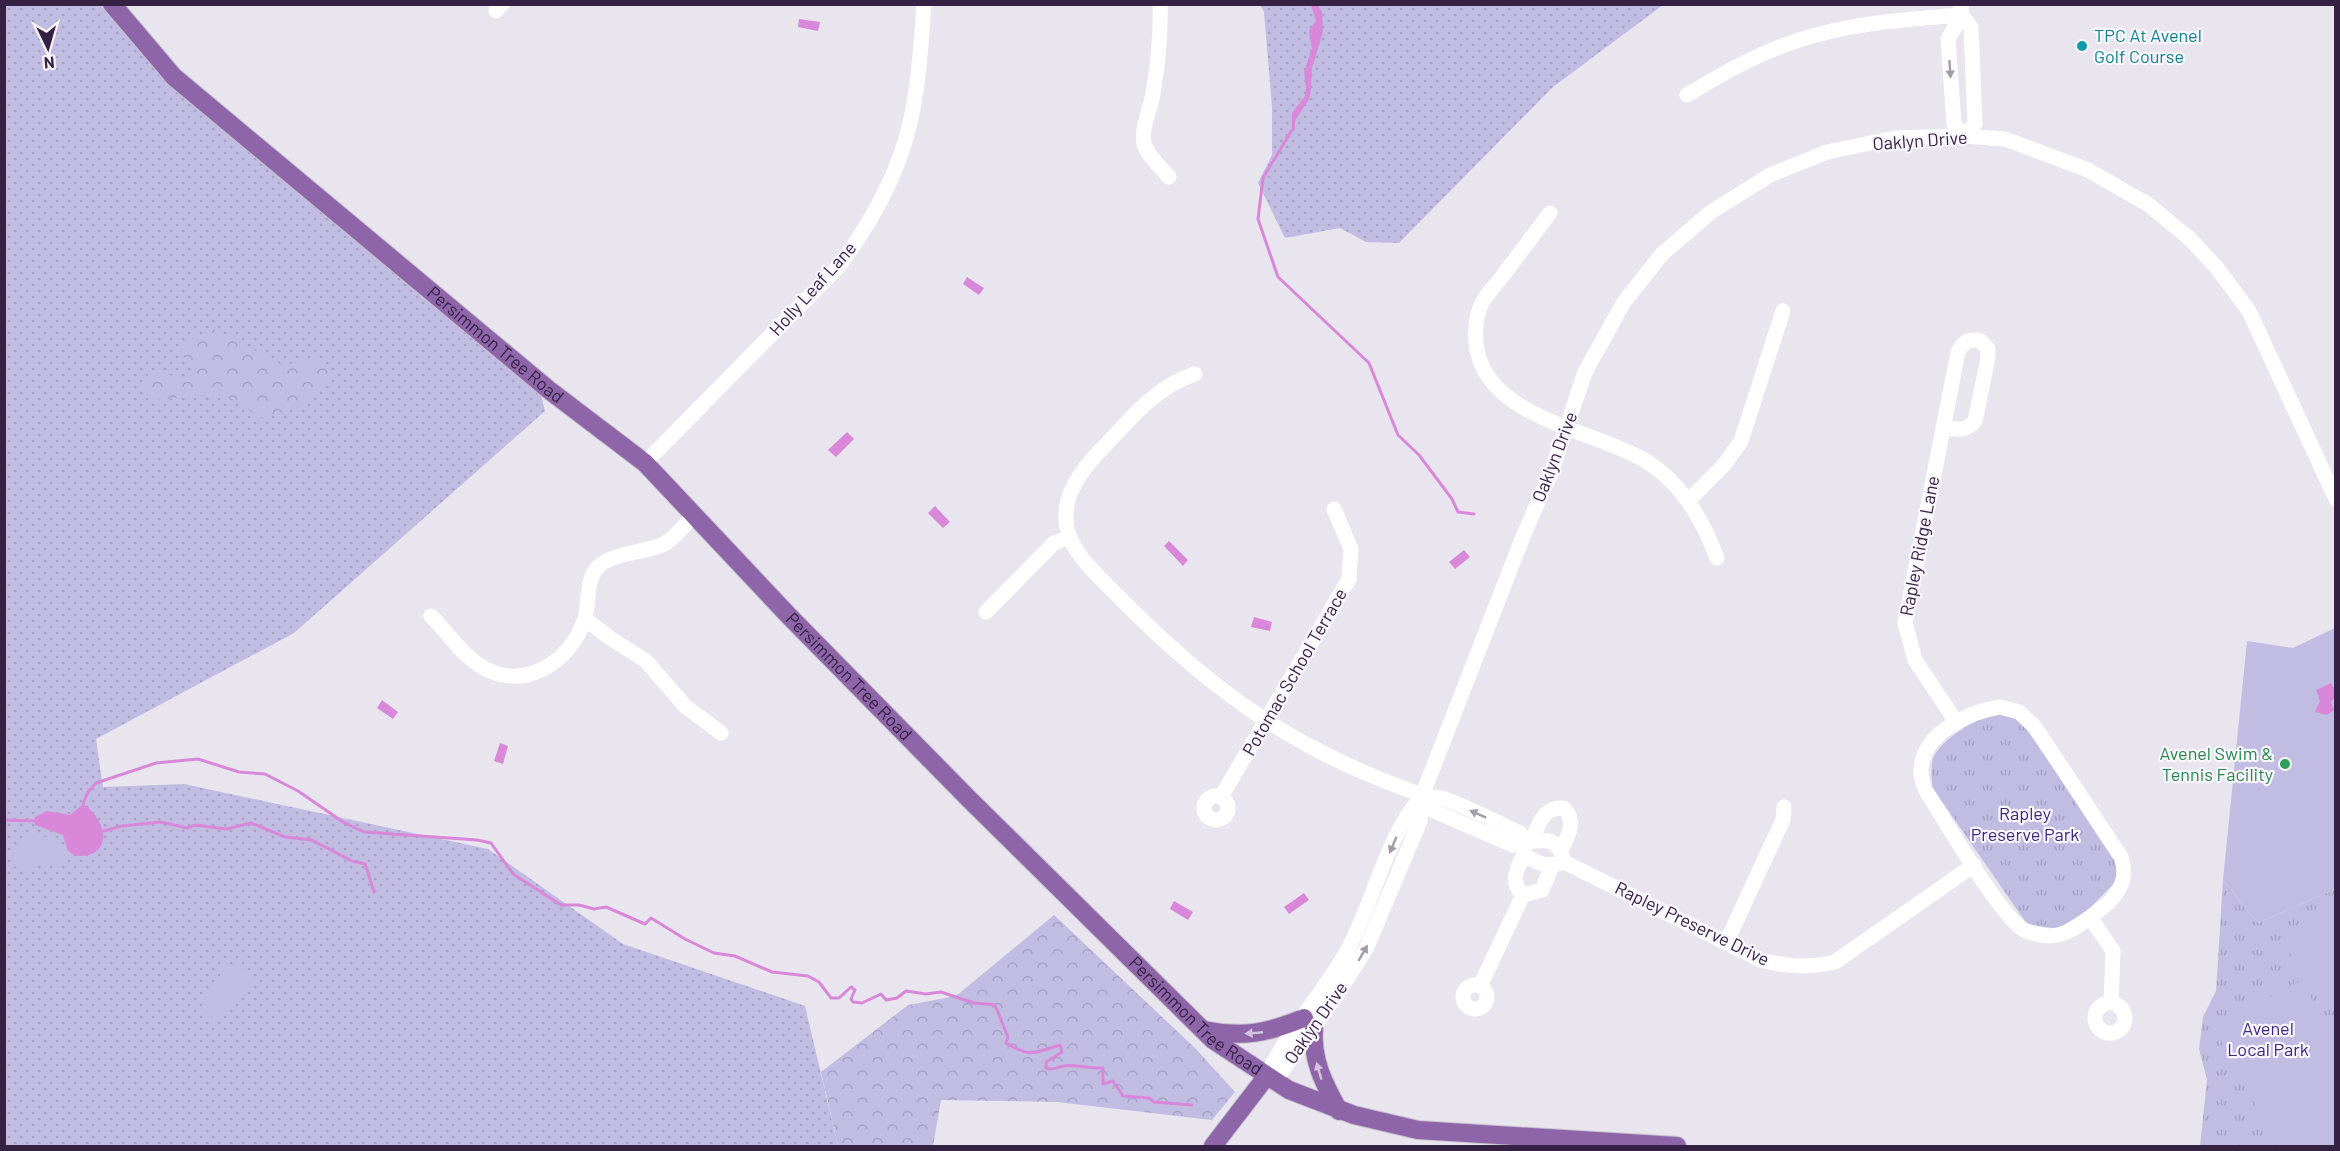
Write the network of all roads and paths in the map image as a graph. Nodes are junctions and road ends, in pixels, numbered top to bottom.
1 (112, 4) edge
2 (924, 4) edge
3 (1161, 4) edge
4 (1962, 10) edge
5 (1688, 94) dead end
6 (1964, 136) junction
7 (1169, 177) dead end
8 (1551, 213) dead end
9 (1783, 311) dead end
10 (1195, 374) dead end
11 (1567, 427) junction
12 (1943, 428) junction
13 (645, 463) junction
14 (2336, 499) edge
15 (1688, 501) junction
16 (1334, 509) dead end
17 (695, 514) junction
18 (1070, 537) junction
19 (1717, 558) dead end
20 (986, 612) dead end
21 (431, 616) dead end
22 (585, 619) junction
23 (1267, 721) junction
24 (1957, 723) junction
25 (721, 733) dead end
26 (1422, 796) junction
27 (1221, 797) dead end
28 (1784, 807) dead end
29 (1527, 845) junction
30 (1559, 860) junction
31 (1974, 865) junction
32 (1523, 895) junction
33 (2090, 916) junction
34 (1726, 943) junction
35 (1480, 986) dead end
36 (2111, 1003) dead end
37 (1309, 1023) junction
38 (1202, 1029) junction
39 (1266, 1077) junction
40 (1339, 1111) junction
41 (1213, 1146) edge
42 (1677, 1146) edge

1 - 13 main road, Persimmon Tree Road
2 - 13 street, Holly Leaf Lane
3 - 7 street
4 - 5 street
4 - 6 street
4 -> 6 street
6 - 11 street, Oaklyn Drive
6 - 14 street, Oaklyn Drive
8 - 11 street
9 - 15 street
10 - 18 street
11 - 15 street
11 - 26 street, Oaklyn Drive
12 - 12 street, Rapley Ridge Lane
12 - 24 street, Rapley Ridge Lane
13 - 17 main road, Persimmon Tree Road
15 - 19 street
16 - 23 street, Potomac School Terrace
17 - 22 street
17 - 38 main road, Persimmon Tree Road
18 - 20 street
18 - 23 street, Rapley Preserve Drive
21 - 22 street
22 - 25 street
23 - 26 street, Rapley Preserve Drive
23 - 27 street, Potomac School Terrace
24 - 31 street
24 - 33 street
26 - 29 street, Rapley Preserve Drive
26 - 37 street, Oaklyn Drive
28 - 34 street
29 - 30 street, Rapley Preserve Drive
29 - 30 street, Rapley Preserve Drive
29 - 30 street
29 - 32 street
30 - 32 street
30 - 34 street, Rapley Preserve Drive
31 - 33 street
31 - 34 street, Rapley Preserve Drive
32 - 35 street
33 - 36 street
37 -> 38 main road
37 - 39 street, Oaklyn Drive
40 -> 37 main road
38 - 39 main road, Persimmon Tree Road
39 - 40 main road, Persimmon Tree Road
39 - 41 main road
40 - 42 main road, Persimmon Tree Road

